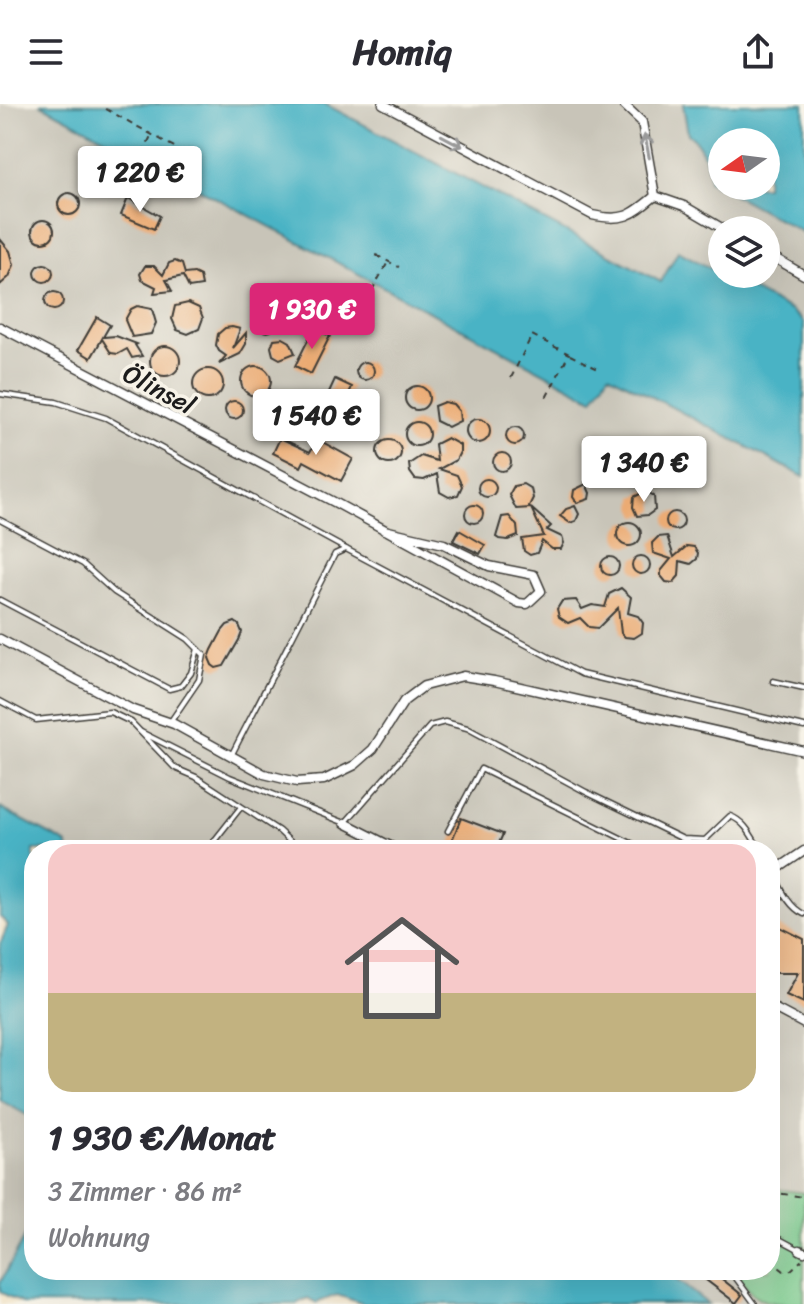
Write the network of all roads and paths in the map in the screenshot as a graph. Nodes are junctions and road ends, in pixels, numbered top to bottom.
1 (383, 104) edge
2 (623, 104) edge
3 (106, 109) dead end
4 (152, 135) junction
5 (176, 148) dead end
6 (132, 175) dead end
7 (655, 196) junction
8 (708, 220) edge
9 (376, 255) dead end
10 (780, 261) edge
11 (388, 262) junction
12 (399, 267) dead end
13 (804, 275) edge
14 (366, 301) dead end
15 (0, 327) edge
16 (569, 354) junction
17 (602, 371) dead end
18 (511, 378) dead end
19 (0, 394) edge
20 (545, 400) dead end
21 (0, 520) edge
22 (384, 530) junction
23 (346, 549) junction
24 (0, 600) edge
25 (0, 639) edge
26 (198, 649) junction
27 (773, 681) dead end
28 (804, 688) edge
29 (0, 701) edge
30 (170, 722) junction
31 (804, 727) edge
32 (141, 732) junction
33 (804, 751) edge
34 (232, 754) junction
35 (241, 807) junction
36 (345, 823) junction
37 (448, 831) dead end
38 (215, 840) edge
39 (288, 840) edge
40 (378, 840) edge
41 (625, 840) edge
42 (705, 840) edge
43 (705, 840) edge
44 (754, 840) edge
45 (804, 851) edge
46 (780, 866) edge
47 (780, 885) edge
48 (804, 914) edge
49 (780, 1011) edge
50 (804, 1024) edge
51 (780, 1193) edge
52 (804, 1197) edge
53 (780, 1239) edge
54 (803, 1252) edge
55 (780, 1268) edge
56 (737, 1280) edge
57 (755, 1304) edge

1 -> 7 street
7 -> 2 street
3 - 4 path
4 - 5 path
4 - 6 path
7 - 8 street
9 - 11 path
10 - 13 street
11 - 12 path
11 - 14 path
15 - 22 street, Ölinsel
16 - 17 path
16 - 18 path
16 - 20 path
19 - 23 lane
21 - 26 lane
22 - 22 street, Ölinsel
23 - 31 lane
23 - 34 lane
24 - 26 lane
25 - 30 street
26 - 30 lane
27 - 28 lane
29 - 32 lane
30 - 34 street
32 - 35 lane
32 - 36 lane
33 - 34 street
35 - 38 lane
35 - 39 lane
36 - 40 street
36 - 42 lane
37 - 41 lane
43 - 44 lane
45 - 46 street
47 - 48 lane
49 - 50 street
51 - 52 path
53 - 54 lane
54 - 55 path
56 - 57 lane

